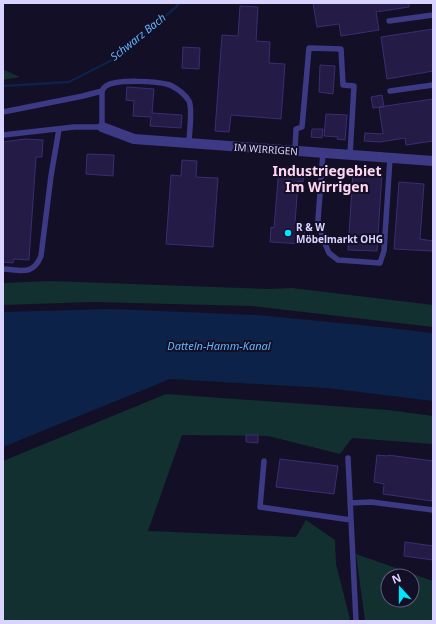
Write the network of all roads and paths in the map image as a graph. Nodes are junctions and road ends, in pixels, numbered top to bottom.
1 (433, 15) edge
2 (389, 21) dead end
3 (433, 85) edge
4 (102, 91) junction
5 (390, 91) dead end
6 (3, 112) edge
7 (102, 127) junction
8 (59, 129) junction
9 (3, 135) edge
10 (189, 143) junction
11 (295, 151) junction
12 (323, 153) junction
13 (350, 155) junction
14 (390, 158) junction
15 (433, 161) edge
16 (3, 269) edge
17 (348, 458) dead end
18 (264, 461) dead end
19 (350, 504) junction
20 (433, 510) edge
21 (351, 520) junction
22 (356, 621) edge

1 - 2 lane
3 - 5 lane
4 - 6 lane
4 - 7 lane
4 - 10 lane
7 - 8 lane
7 - 10 street, IM WIRRIGEN
8 - 9 lane
8 - 16 lane
10 - 11 street, IM WIRRIGEN
11 - 12 street, IM WIRRIGEN
11 - 13 lane
12 - 13 street, IM WIRRIGEN
12 - 14 lane
13 - 14 street, IM WIRRIGEN
14 - 15 street, IM WIRRIGEN
17 - 19 lane
18 - 21 lane
19 - 20 lane
19 - 21 lane
21 - 22 lane

